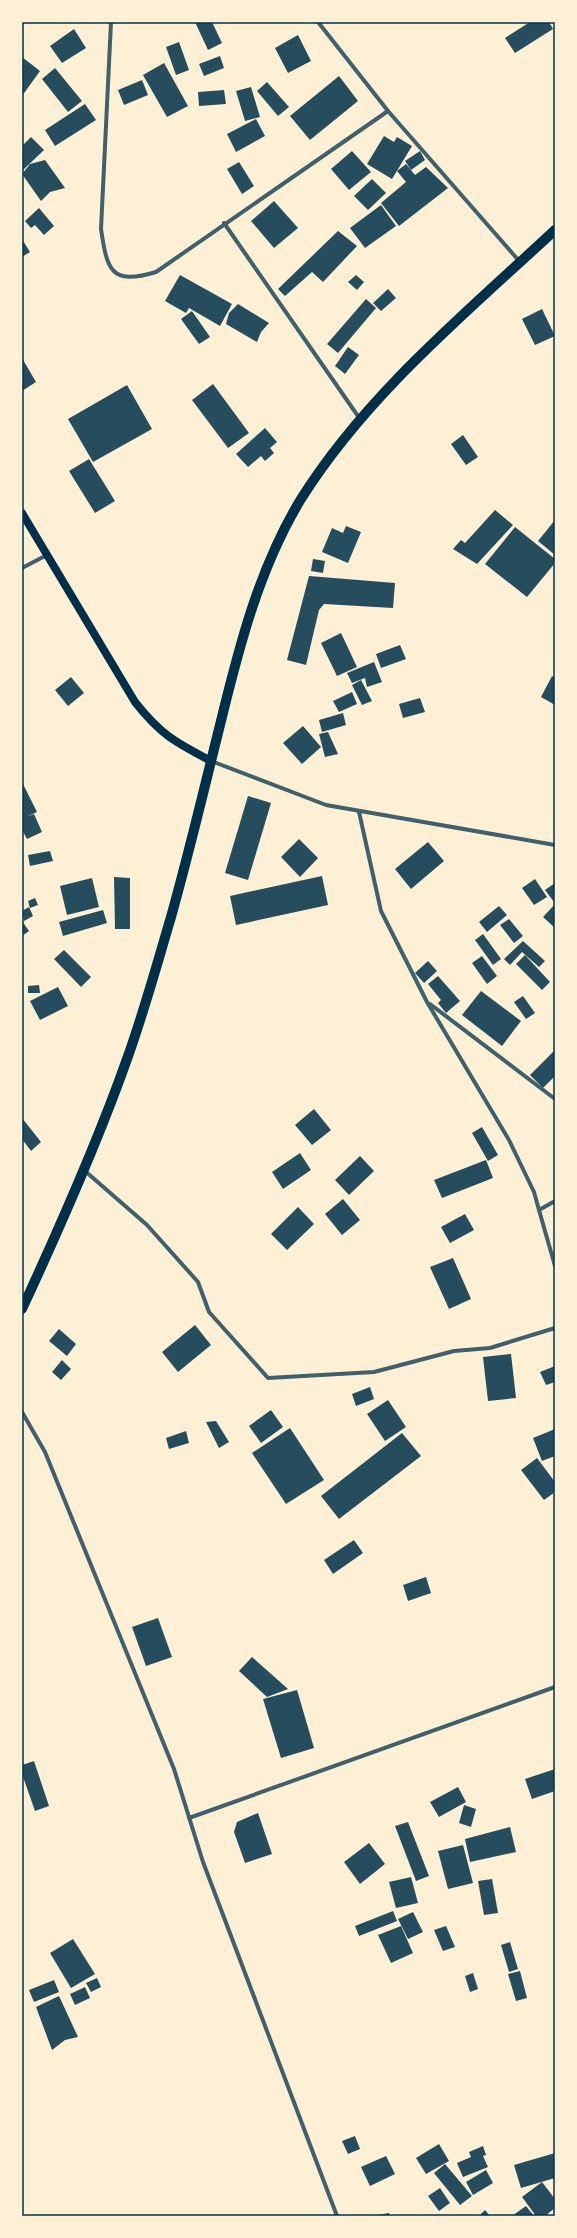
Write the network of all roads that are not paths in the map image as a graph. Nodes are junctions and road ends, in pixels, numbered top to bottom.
1 (111, 22) edge
2 (318, 22) edge
3 (388, 111) junction
4 (224, 223) junction
5 (555, 230) edge
6 (520, 263) junction
7 (360, 419) junction
8 (22, 513) edge
9 (47, 555) junction
10 (22, 568) edge
11 (211, 761) junction
12 (359, 812) junction
13 (555, 845) edge
14 (427, 1002) junction
15 (555, 1099) edge
16 (84, 1171) junction
17 (555, 1201) edge
18 (539, 1210) junction
19 (555, 1266) edge
20 (22, 1309) edge
21 (555, 1328) edge
22 (22, 1412) edge
23 (555, 1687) edge
24 (189, 1818) junction
25 (337, 2216) edge

1 - 4 street
2 - 3 street
3 - 4 street
3 - 6 street
4 - 7 street
5 - 6 main road
6 - 7 main road
7 - 11 main road
8 - 9 main road
9 - 10 street
9 - 11 main road
11 - 12 street
11 - 16 main road
12 - 13 street
12 - 14 street
14 - 15 street
14 - 18 street
16 - 20 main road
16 - 21 street
17 - 18 street
18 - 19 street
22 - 24 street
23 - 24 street
24 - 25 street

